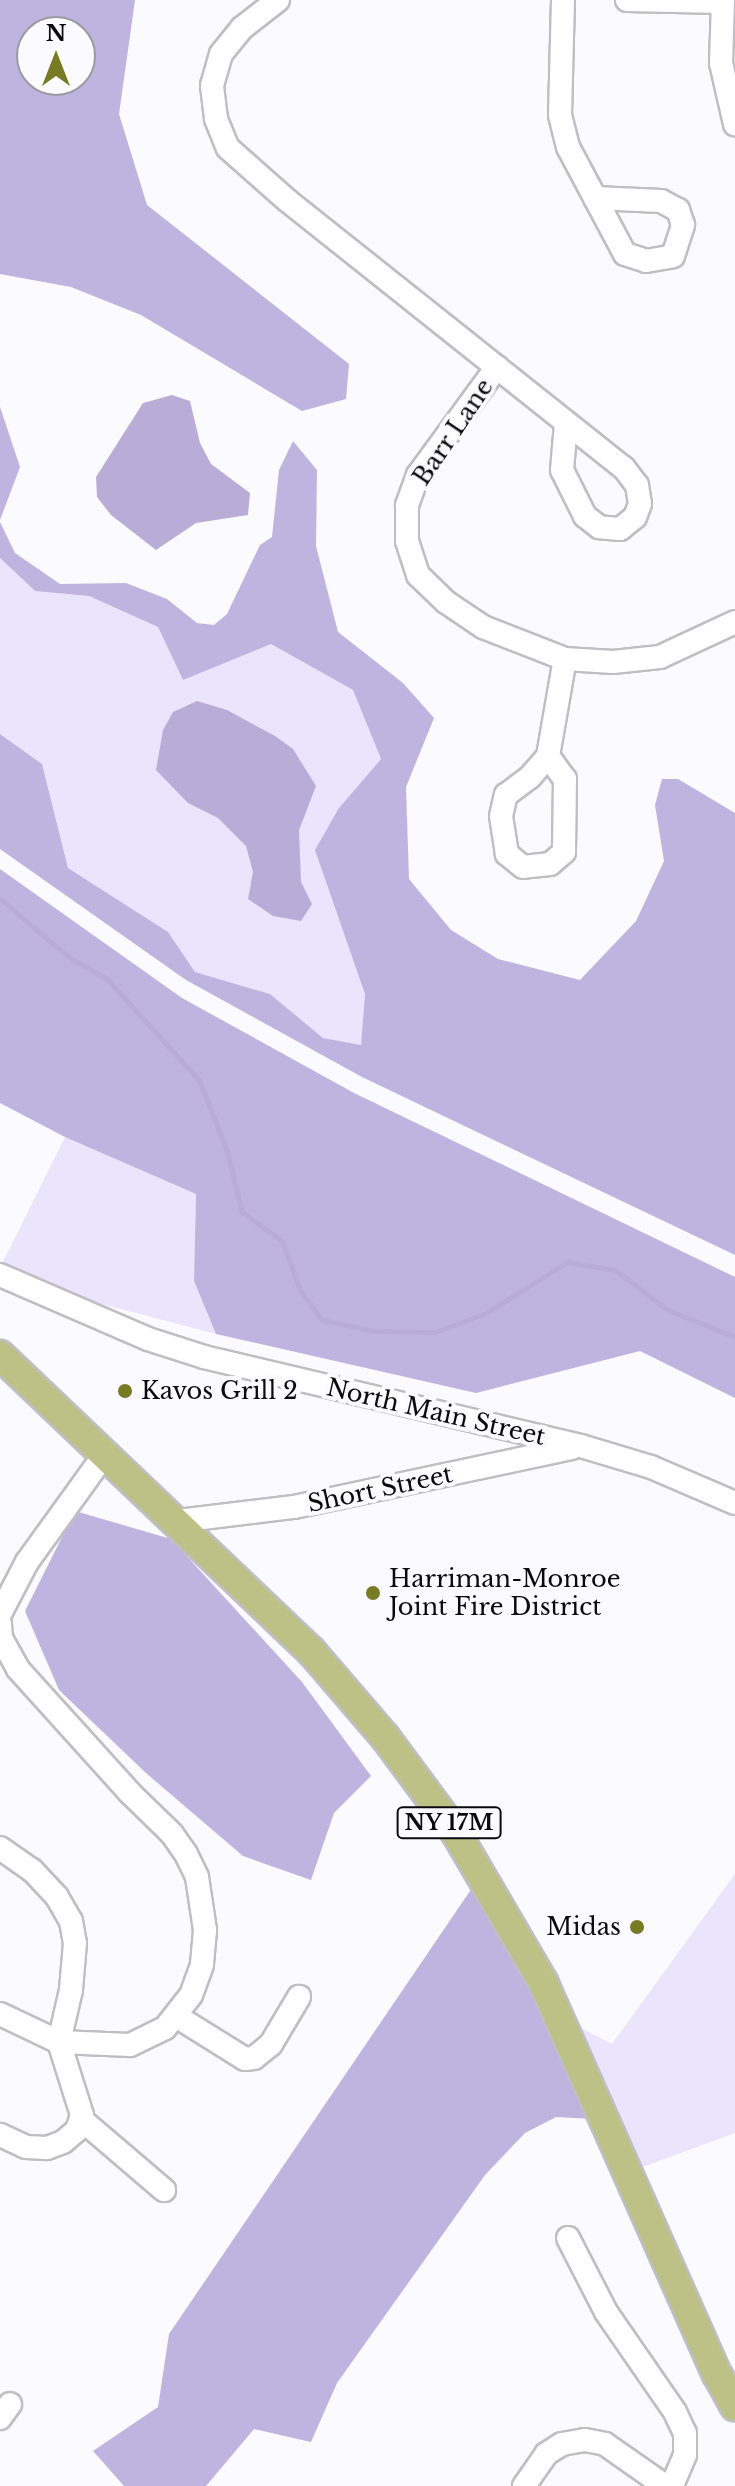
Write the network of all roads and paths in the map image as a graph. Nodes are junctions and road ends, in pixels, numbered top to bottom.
1 (278, 0) edge
2 (563, 0) edge
3 (627, 0) edge
4 (722, 1) edge
5 (735, 124) edge
6 (595, 198) dead end
7 (497, 367) junction
8 (566, 423) junction
9 (735, 622) edge
10 (565, 659) junction
11 (548, 756) junction
12 (0, 1275) edge
13 (0, 1355) edge
14 (581, 1446) junction
15 (105, 1454) junction
16 (735, 1503) edge
17 (178, 1521) junction
18 (0, 1614) edge
19 (0, 1624) edge
20 (0, 1848) edge
21 (299, 1997) dead end
22 (0, 2014) edge
23 (176, 2016) junction
24 (59, 2042) junction
25 (82, 2120) junction
26 (0, 2135) edge
27 (164, 2190) dead end
28 (568, 2238) dead end
29 (735, 2406) edge
30 (524, 2486) edge
31 (665, 2486) edge
32 (672, 2486) edge

1 - 7 street, Barr Lane
2 - 6 street
3 - 4 street
4 - 5 street
7 - 8 street
7 - 10 street, Barr Lane
8 - 8 street
9 - 10 street, Barr Lane
10 - 11 street
11 - 11 street
12 - 14 street, North Main Street
13 - 15 main road, NY 17M
14 - 16 street, North Main Street
14 - 17 street, Short Street
15 - 17 main road, NY 17M
15 - 18 street
17 - 29 main road, NY 17M
19 - 23 street
20 - 24 street
21 - 23 street
22 - 24 street
23 - 24 street
24 - 25 street
25 - 26 street
25 - 27 street
28 - 32 street
30 - 31 street

